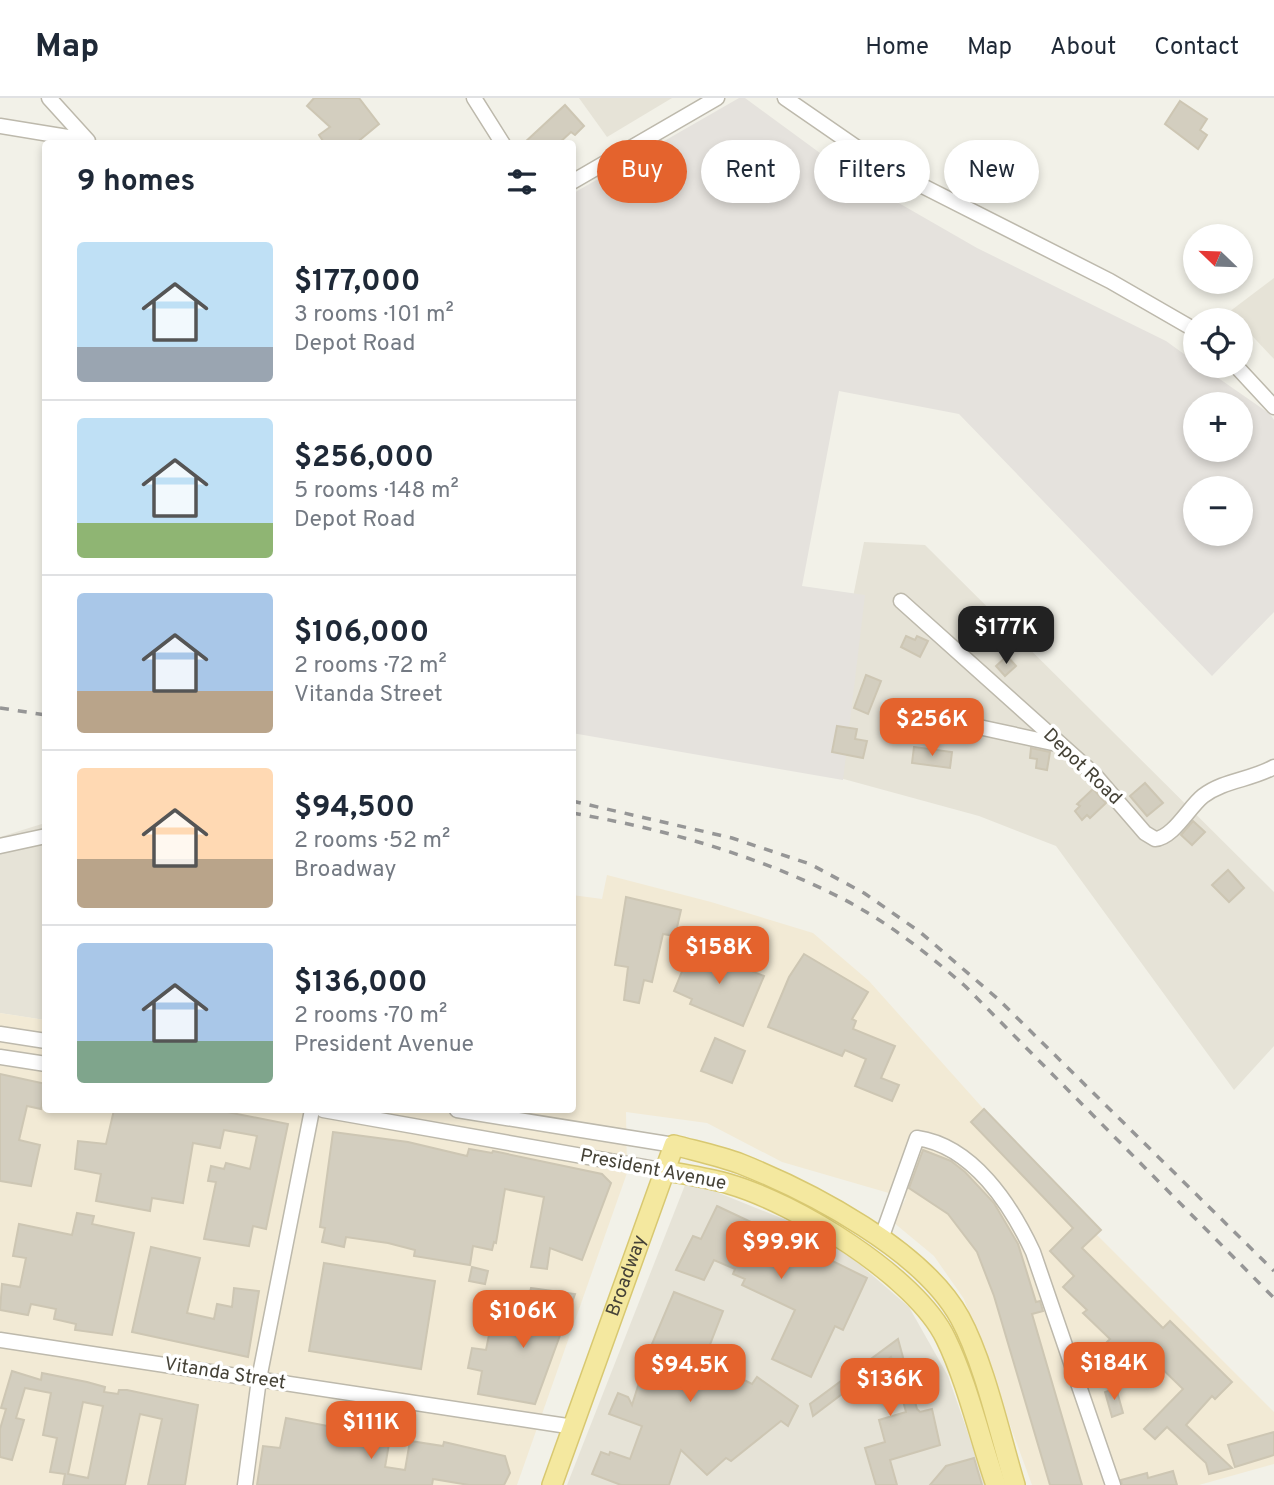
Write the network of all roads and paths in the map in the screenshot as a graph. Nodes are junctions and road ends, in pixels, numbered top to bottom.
1 (49, 98) edge
2 (474, 98) edge
3 (717, 98) edge
4 (785, 98) edge
5 (0, 126) edge
6 (78, 140) edge
7 (87, 140) edge
8 (500, 140) edge
9 (576, 180) edge
10 (1183, 323) edge
11 (1247, 378) edge
12 (1274, 407) edge
13 (901, 601) dead end
14 (917, 723) dead end
15 (1058, 744) junction
16 (1274, 767) edge
17 (42, 837) edge
18 (0, 846) edge
19 (0, 1034) edge
20 (42, 1040) edge
21 (0, 1056) edge
22 (42, 1063) edge
23 (311, 1113) edge
24 (340, 1113) edge
25 (476, 1113) edge
26 (674, 1145) junction
27 (667, 1171) junction
28 (881, 1239) junction
29 (901, 1256) junction
30 (890, 1275) junction
31 (0, 1340) edge
32 (259, 1379) junction
33 (574, 1427) junction
34 (993, 1446) junction
35 (245, 1485) edge
36 (552, 1485) edge
37 (996, 1485) edge
38 (1015, 1485) edge
39 (1113, 1485) edge

1 - 7 street
2 - 8 street
3 - 9 street
4 - 10 street
5 - 6 street
11 - 12 street
13 - 15 street, Depot Road
14 - 15 street
15 - 16 street, Depot Road
17 - 18 street
19 - 20 street
21 - 22 street
23 - 32 street
24 - 27 street, President Avenue
25 - 26 street, President Avenue
26 - 27 main road, Broadway
26 - 28 main road, President Avenue
27 - 30 main road, President Avenue
27 - 33 main road, Broadway
28 - 29 main road, President Avenue
28 - 39 street
29 - 30 main road
29 - 34 main road, President Avenue
30 - 34 main road, President Avenue
31 - 32 street, Vitanda Street
32 - 33 street, Vitanda Street
32 - 35 street
33 - 36 main road, Broadway
34 - 37 main road, President Avenue
34 - 38 main road, President Avenue

